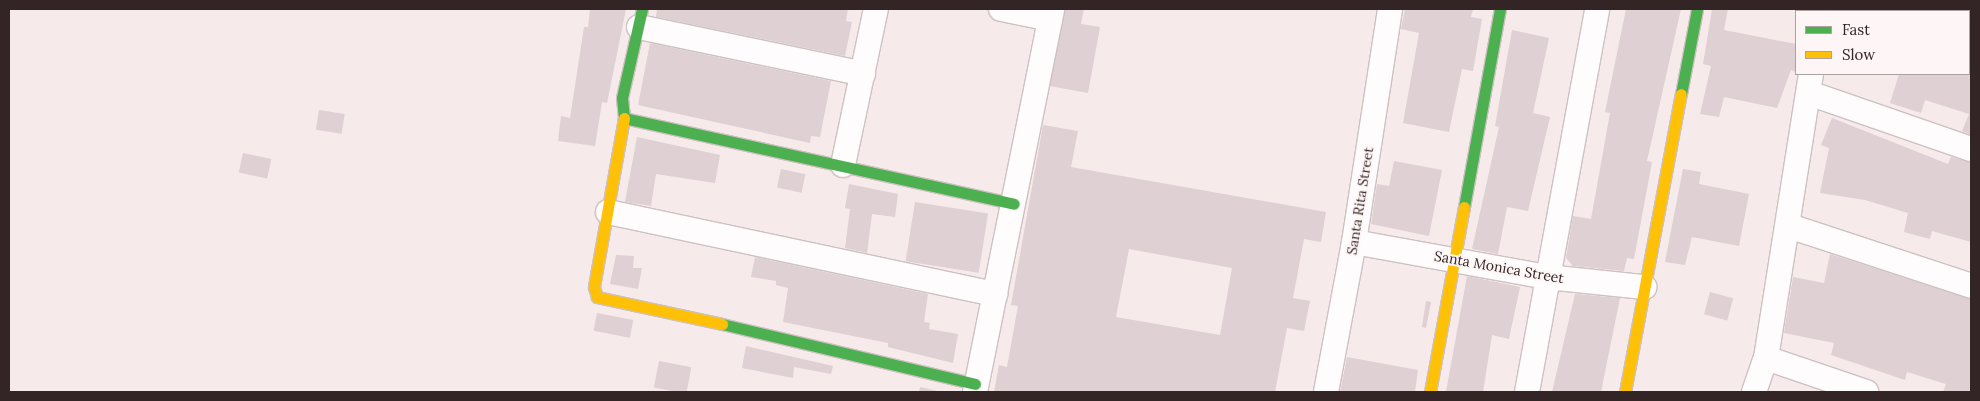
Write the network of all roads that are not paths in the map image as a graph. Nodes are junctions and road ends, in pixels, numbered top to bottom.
1 (876, 9) edge
2 (1001, 9) edge
3 (1390, 9) edge
4 (1500, 9) edge
5 (1597, 9) edge
6 (1697, 9) edge
7 (1051, 14) edge
8 (640, 18) edge
9 (863, 74) junction
10 (1810, 83) edge
11 (624, 118) junction
12 (1971, 149) edge
13 (843, 165) junction
14 (1014, 204) junction
15 (608, 212) junction
16 (1788, 226) junction
17 (1354, 242) junction
18 (1454, 259) junction
19 (1547, 276) junction
20 (1971, 286) edge
21 (1644, 287) junction
22 (995, 294) junction
23 (1766, 358) junction
24 (975, 388) edge
25 (1326, 392) edge
26 (1430, 392) edge
27 (1527, 392) edge
28 (1625, 392) edge
29 (1754, 392) edge
30 (1866, 392) edge

1 - 9 street
2 - 7 street
3 - 17 street, Santa Rita Street
4 - 18 street
5 - 19 street
6 - 21 street
7 - 14 street
8 - 9 street
8 - 11 street
9 - 13 street
10 - 12 street
10 - 16 street
11 - 13 street
11 - 15 street
13 - 14 street
14 - 22 street
15 - 22 street
15 - 24 street
16 - 20 street
16 - 23 street
17 - 18 street, Santa Monica Street
17 - 25 street, Santa Rita Street
18 - 19 street, Santa Monica Street
18 - 26 street
19 - 21 street, Santa Monica Street
19 - 27 street
21 - 28 street
22 - 24 street
23 - 29 street
23 - 30 street

